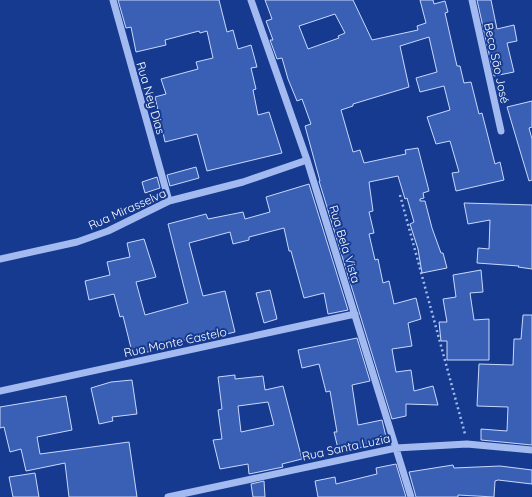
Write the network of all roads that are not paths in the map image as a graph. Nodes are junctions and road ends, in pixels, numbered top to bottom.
1 (113, 0) edge
2 (252, 0) edge
3 (472, 0) edge
4 (501, 131) dead end
5 (307, 160) junction
6 (169, 201) junction
7 (0, 259) edge
8 (355, 314) junction
9 (0, 391) edge
10 (396, 448) junction
11 (532, 450) edge
12 (168, 497) edge
13 (411, 497) edge

1 - 6 street, Rua Ney Dias
2 - 5 street, Rua Bela Vista
3 - 4 street, Beco São José
5 - 6 street, Rua Mirasselva
5 - 8 street, Rua Bela Vista
6 - 7 street, Rua Mirasselva
8 - 9 street, Rua Monte Castelo
8 - 10 street, Rua Bela Vista
10 - 11 street, Rua Santa Luzia
10 - 12 street, Rua Santa Luzia
10 - 13 street, Rua Bela Vista

